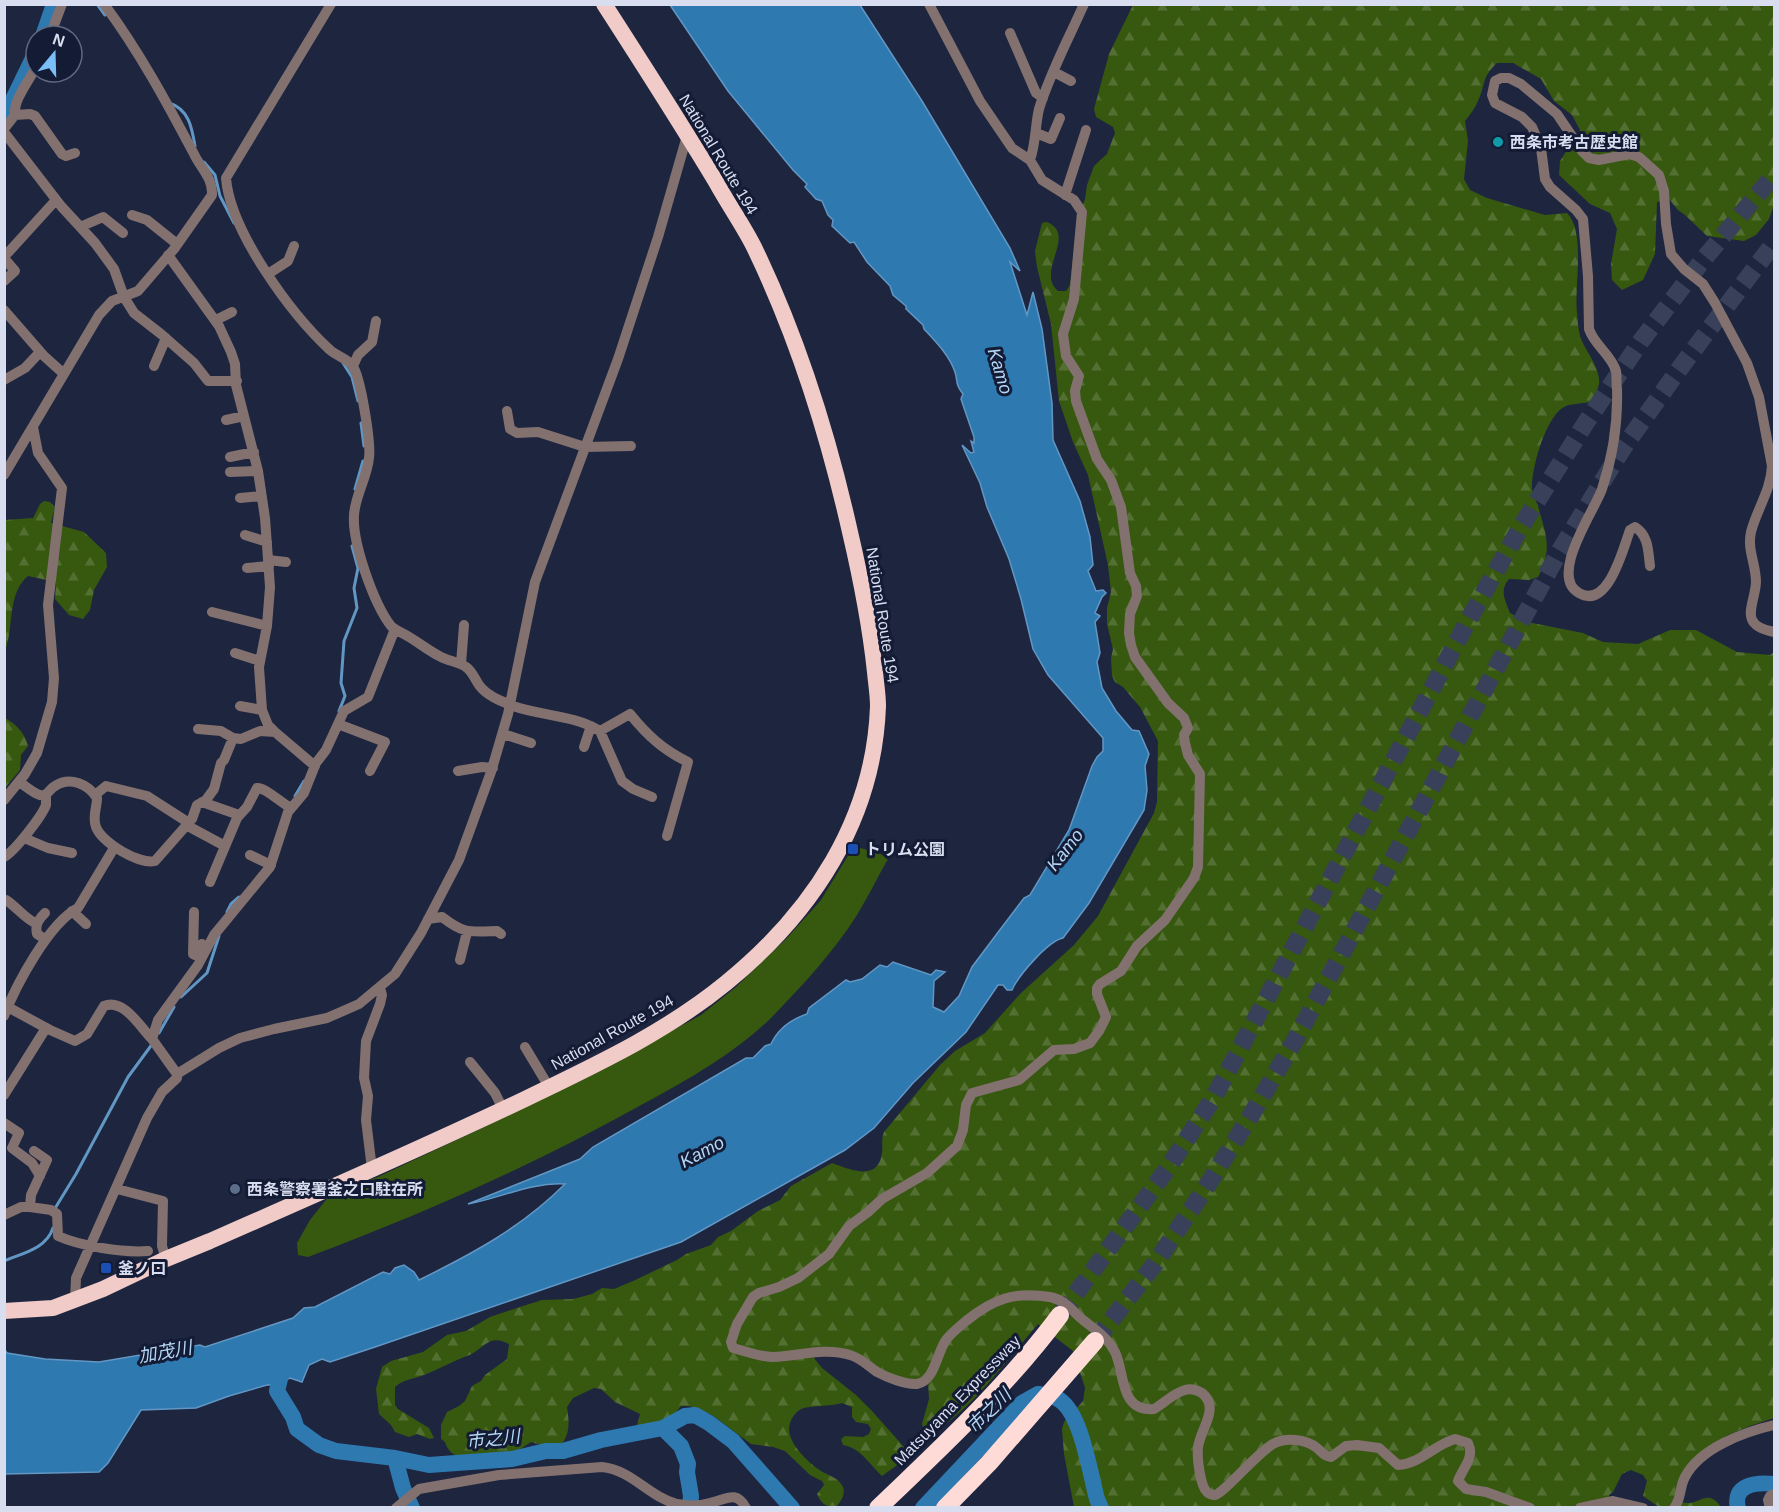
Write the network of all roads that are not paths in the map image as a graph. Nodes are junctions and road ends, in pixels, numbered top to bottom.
1 (62, 4) edge
2 (104, 4) edge
3 (331, 4) edge
4 (604, 4) edge
5 (929, 4) edge
6 (1084, 4) edge
7 (54, 24) edge
8 (1025, 35) dead end
9 (1054, 72) junction
10 (1071, 81) dead end
11 (26, 84) edge
12 (1043, 98) junction
13 (15, 116) junction
14 (1060, 117) dead end
15 (1086, 130) dead end
16 (4, 131) edge
17 (1036, 133) junction
18 (687, 136) junction
19 (75, 153) dead end
20 (1030, 160) junction
21 (220, 184) junction
22 (1065, 195) junction
23 (57, 200) junction
24 (132, 215) dead end
25 (80, 226) junction
26 (123, 233) dead end
27 (177, 244) junction
28 (294, 246) dead end
29 (168, 255) junction
30 (4, 257) edge
31 (268, 274) junction
32 (4, 281) edge
33 (124, 297) junction
34 (4, 310) edge
35 (232, 312) dead end
36 (216, 320) junction
37 (376, 321) dead end
38 (166, 338) junction
39 (40, 352) junction
40 (154, 366) dead end
41 (353, 366) junction
42 (64, 374) junction
43 (4, 380) edge
44 (237, 381) junction
45 (507, 411) dead end
46 (244, 416) junction
47 (226, 420) dead end
48 (33, 427) junction
49 (631, 446) dead end
50 (585, 447) junction
51 (254, 452) junction
52 (230, 457) dead end
53 (258, 471) junction
54 (230, 472) dead end
55 (5, 474) edge
56 (261, 496) junction
57 (240, 498) dead end
58 (245, 535) dead end
59 (267, 542) junction
60 (286, 562) dead end
61 (269, 563) junction
62 (1650, 566) dead end
63 (248, 568) dead end
64 (212, 612) dead end
65 (464, 626) dead end
66 (267, 627) junction
67 (395, 629) junction
68 (1774, 632) edge
69 (235, 653) dead end
70 (260, 662) junction
71 (461, 664) junction
72 (510, 704) junction
73 (240, 706) dead end
74 (262, 710) junction
75 (338, 724) junction
76 (198, 729) dead end
77 (596, 729) junction
78 (275, 732) junction
79 (502, 734) junction
80 (234, 738) junction
81 (531, 743) dead end
82 (584, 747) dead end
83 (315, 766) junction
84 (493, 768) junction
85 (370, 771) dead end
86 (458, 771) dead end
87 (266, 776) dead end
88 (19, 782) junction
89 (264, 788) junction
90 (46, 795) junction
91 (95, 795) junction
92 (652, 797) dead end
93 (4, 800) edge
94 (202, 802) junction
95 (291, 808) junction
96 (239, 815) junction
97 (188, 824) junction
98 (667, 836) dead end
99 (24, 838) junction
100 (225, 846) junction
101 (114, 848) junction
102 (72, 853) dead end
103 (250, 855) dead end
104 (4, 857) edge
105 (271, 865) junction
106 (210, 882) dead end
107 (6, 900) dead end
108 (72, 911) junction
109 (194, 912) dead end
110 (45, 913) dead end
111 (428, 919) junction
112 (37, 924) junction
113 (86, 924) dead end
114 (467, 932) junction
115 (501, 934) dead end
116 (213, 935) junction
117 (45, 939) junction
118 (460, 960) dead end
119 (380, 988) junction
120 (6, 1010) edge
121 (46, 1028) junction
122 (152, 1039) junction
123 (525, 1047) dead end
124 (470, 1062) dead end
125 (177, 1074) junction
126 (549, 1087) junction
127 (4, 1095) edge
128 (503, 1109) junction
129 (4, 1123) edge
130 (34, 1151) dead end
131 (372, 1169) junction
132 (40, 1176) junction
133 (117, 1189) junction
134 (30, 1207) junction
135 (4, 1215) edge
136 (92, 1245) junction
137 (148, 1251) dead end
138 (166, 1258) junction
139 (75, 1300) junction
140 (4, 1311) edge
141 (1057, 1319) tunnel mouth
142 (1091, 1346) tunnel mouth
143 (1774, 1425) edge
144 (1774, 1494) edge
145 (1597, 1503) junction
146 (679, 1505) edge
147 (396, 1508) edge
148 (746, 1508) edge
149 (878, 1508) edge
150 (945, 1508) edge
151 (1530, 1508) edge
152 (1580, 1508) edge
153 (1619, 1508) edge
154 (1643, 1508) edge
155 (1674, 1508) edge
156 (1770, 1508) edge

1 - 7 street
2 - 21 street
3 - 21 street
4 - 18 highway, National Route 194
5 - 20 street
6 - 9 street
8 - 12 street
9 - 10 street
9 - 12 street
11 - 13 street
12 - 17 street
13 - 16 street
13 - 19 street
14 - 17 street
15 - 22 street
16 - 23 street
17 - 20 street
18 - 50 street
18 - 126 highway, National Route 194
20 - 22 street
21 - 27 street
21 - 31 street
22 - 151 street
23 - 25 street
23 - 30 street
24 - 27 street
25 - 26 street
25 - 33 street
27 - 29 street
28 - 31 street
29 - 33 street
29 - 36 street
30 - 32 street
31 - 41 street
33 - 38 street
33 - 42 street
34 - 39 street
35 - 36 street
36 - 44 street
37 - 41 street
38 - 40 street
38 - 44 street
39 - 42 street
39 - 43 street
41 - 67 street
42 - 48 street
44 - 46 street
45 - 50 street
46 - 47 street
46 - 51 street
48 - 55 street
48 - 88 street
49 - 50 street
50 - 72 street
51 - 52 street
51 - 53 street
53 - 54 street
53 - 56 street
56 - 57 street
56 - 59 street
58 - 59 street
59 - 61 street
60 - 61 street
61 - 63 street
61 - 66 street
62 - 68 street
64 - 66 street
65 - 71 street
66 - 70 street
67 - 71 street
67 - 75 street
69 - 70 street
70 - 74 street
71 - 72 street
72 - 77 street
72 - 79 street
73 - 74 street
74 - 78 street
75 - 83 street
75 - 85 street
76 - 80 street
77 - 82 street
77 - 92 street
77 - 98 street
78 - 80 street
78 - 83 street
79 - 81 street
79 - 84 street
80 - 94 street
83 - 95 street
84 - 86 street
84 - 111 street
87 - 89 street
88 - 90 street
88 - 93 street
89 - 95 street
89 - 96 street
90 - 91 street
90 - 99 street
91 - 97 street
91 - 101 street
94 - 96 street
94 - 97 street
95 - 105 street
96 - 100 street
97 - 100 street
97 - 101 street
99 - 102 street
99 - 104 street
100 - 106 street
101 - 108 street
103 - 105 street
105 - 116 street
107 - 112 street
108 - 113 street
108 - 117 street
109 - 116 street
110 - 112 street
111 - 114 street
111 - 119 street
112 - 117 street
114 - 115 street
114 - 118 street
116 - 122 street
117 - 120 street
119 - 125 street
119 - 131 street
120 - 121 street
121 - 122 street
121 - 127 street
122 - 125 street
123 - 126 street
124 - 128 street
125 - 133 street
126 - 128 highway, National Route 194
128 - 131 highway, National Route 194
129 - 132 street
130 - 132 street
131 - 138 highway, National Route 194
132 - 134 street
133 - 136 street
133 - 138 street
134 - 135 street
134 - 136 street
136 - 137 street
136 - 139 street
138 - 139 highway, National Route 194
139 - 140 highway, National Route 194
141 - 149 highway, Matsuyama Expressway
142 - 150 highway
143 - 155 street
144 - 156 street
145 - 152 street
145 - 153 street
145 - 154 street
146 - 147 street
146 - 148 street

